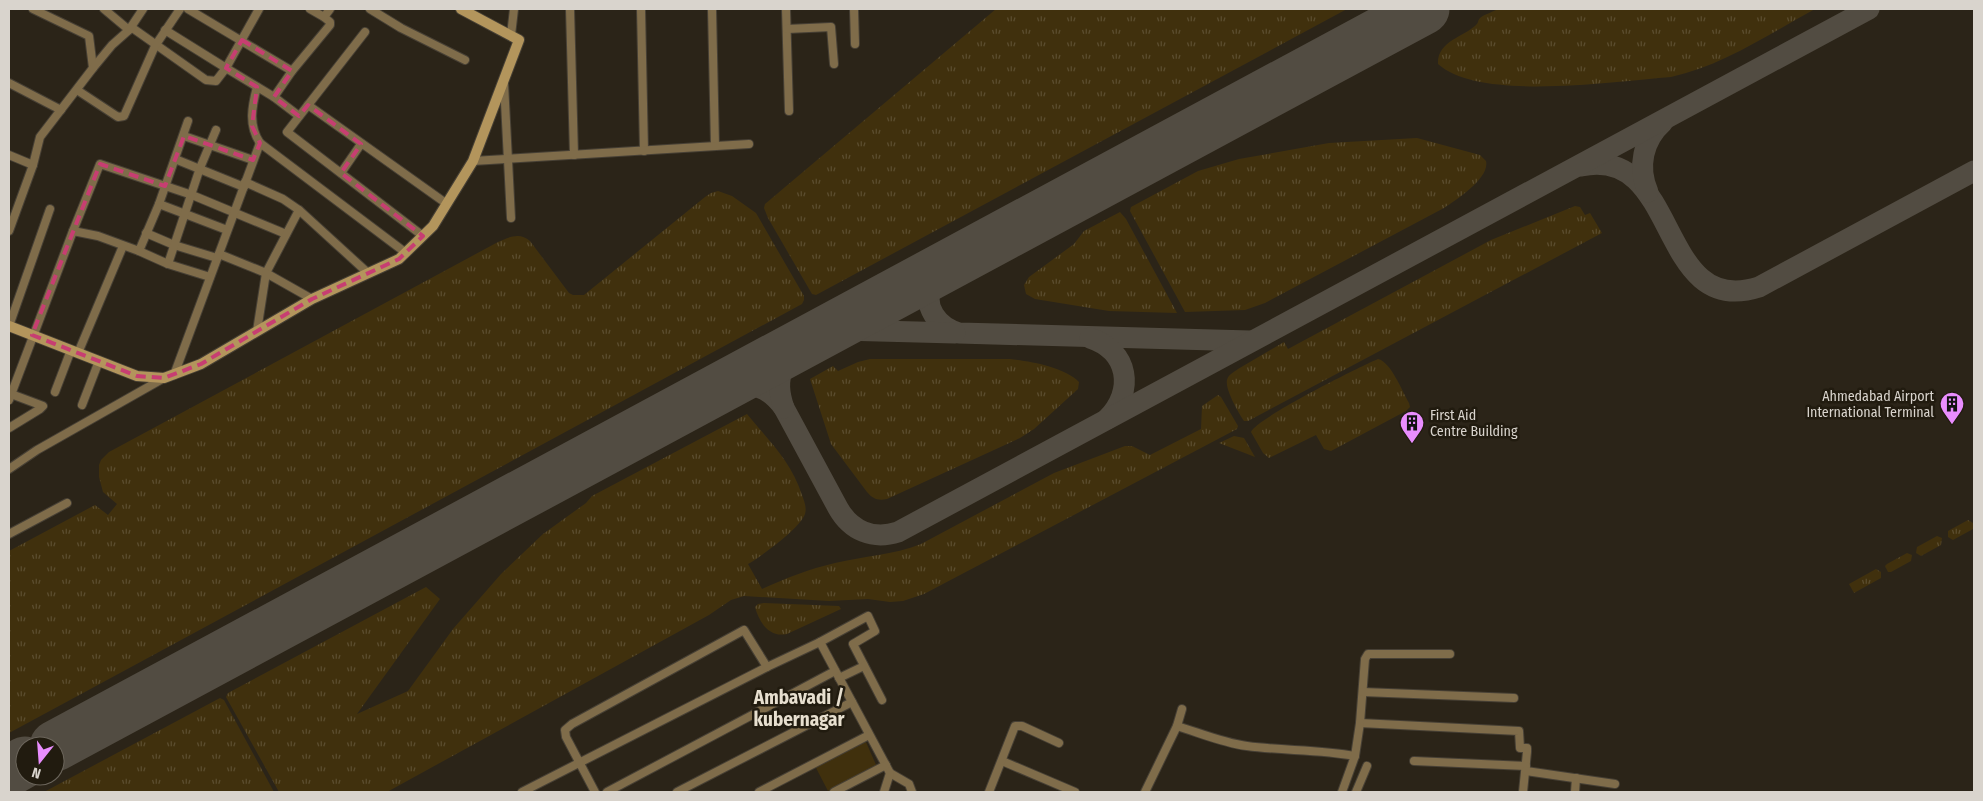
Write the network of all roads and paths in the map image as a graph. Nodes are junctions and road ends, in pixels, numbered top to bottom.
1 (33, 9) edge
2 (104, 9) edge
3 (143, 9) edge
4 (180, 9) edge
5 (188, 9) edge
6 (259, 9) edge
7 (310, 9) edge
8 (330, 9) edge
9 (370, 9) edge
10 (460, 9) edge
11 (514, 9) edge
12 (570, 9) edge
13 (641, 9) edge
14 (712, 9) edge
15 (786, 9) edge
16 (854, 9) edge
17 (324, 17) junction
18 (130, 28) junction
19 (787, 29) junction
20 (165, 30) junction
21 (365, 32) dead end
22 (510, 35) junction
23 (242, 40) junction
24 (855, 44) dead end
25 (155, 46) junction
26 (465, 60) dead end
27 (834, 64) dead end
28 (93, 68) junction
29 (226, 68) junction
30 (292, 71) junction
31 (503, 81) junction
32 (9, 83) edge
33 (257, 87) junction
34 (77, 90) junction
35 (274, 97) junction
36 (308, 105) junction
37 (61, 110) junction
38 (789, 111) dead end
39 (299, 116) junction
40 (188, 121) dead end
41 (216, 130) dead end
42 (184, 136) junction
43 (260, 143) junction
44 (361, 144) junction
45 (749, 144) dead end
46 (211, 146) junction
47 (715, 146) junction
48 (644, 151) junction
49 (9, 155) edge
50 (574, 155) junction
51 (174, 158) junction
52 (508, 158) junction
53 (253, 160) junction
54 (473, 161) junction
55 (34, 165) junction
56 (200, 168) junction
57 (341, 173) junction
58 (244, 184) junction
59 (165, 186) junction
60 (192, 196) junction
61 (158, 204) junction
62 (447, 204) junction
63 (50, 210) dead end
64 (298, 210) junction
65 (233, 211) junction
66 (185, 215) junction
67 (511, 218) dead end
68 (227, 230) junction
69 (9, 231) edge
70 (73, 231) junction
71 (146, 233) junction
72 (286, 234) junction
73 (423, 236) junction
74 (174, 245) junction
75 (122, 246) junction
76 (139, 251) junction
77 (406, 252) junction
78 (218, 256) junction
79 (168, 264) junction
80 (266, 273) junction
81 (368, 273) junction
82 (210, 277) junction
83 (312, 299) junction
84 (9, 326) edge
85 (257, 331) junction
86 (32, 335) junction
87 (75, 352) junction
88 (99, 361) junction
89 (169, 376) junction
90 (55, 392) dead end
91 (10, 397) edge
92 (82, 405) dead end
93 (9, 428) edge
94 (9, 468) edge
95 (67, 503) dead end
96 (9, 534) edge
97 (820, 642) junction
98 (1450, 654) dead end
99 (864, 666) junction
100 (766, 667) junction
101 (837, 674) junction
102 (1363, 692) junction
103 (1514, 698) dead end
104 (882, 700) dead end
105 (852, 702) junction
106 (1182, 709) dead end
107 (1360, 723) junction
108 (1177, 726) junction
109 (870, 735) junction
110 (1058, 743) dead end
111 (1355, 756) junction
112 (1002, 760) junction
113 (1414, 761) dead end
114 (581, 763) junction
115 (886, 765) junction
116 (1367, 766) dead end
117 (1526, 769) junction
118 (890, 773) junction
119 (1576, 778) junction
120 (1615, 784) dead end
121 (522, 792) edge
122 (595, 792) edge
123 (607, 792) edge
124 (677, 792) edge
125 (759, 792) edge
126 (834, 792) edge
127 (884, 792) edge
128 (912, 792) edge
129 (990, 792) edge
130 (1075, 792) edge
131 (1145, 792) edge
132 (1342, 792) edge
133 (1356, 792) edge
134 (1523, 792) edge
135 (1575, 792) edge

1 - 28 street
2 - 18 street
3 - 18 street
4 - 20 street
5 - 23 street
6 - 23 street
7 - 17 street
8 - 17 street
9 - 26 street
10 - 22 street
11 - 22 street
12 - 50 street
13 - 48 street
14 - 47 street
15 - 19 street
16 - 24 street
17 - 30 street
18 - 25 street
18 - 28 street
19 - 27 street
19 - 38 street
20 - 25 street
20 - 29 street
21 - 36 street
22 - 31 street
23 - 29 street
23 - 30 street
25 - 29 street
25 - 34 street
28 - 34 street
29 - 33 street
30 - 35 street
31 - 52 street
31 - 54 street
32 - 37 street
33 - 35 street
33 - 43 street
34 - 37 street
35 - 39 street
36 - 39 street
36 - 44 street
37 - 55 street
39 - 57 street
40 - 42 street
41 - 46 street
42 - 46 street
42 - 51 street
43 - 53 street
43 - 77 street
44 - 57 street
44 - 62 street
45 - 47 street
46 - 53 street
46 - 56 street
47 - 48 street
48 - 50 street
49 - 55 street
50 - 52 street
51 - 56 street
51 - 59 street
52 - 54 street
52 - 67 street
53 - 58 street
54 - 62 street
55 - 69 street
56 - 58 street
56 - 60 street
57 - 73 street
58 - 64 street
58 - 65 street
59 - 60 street
59 - 61 street
59 - 70 street
60 - 65 street
60 - 66 street
61 - 66 street
61 - 71 street
62 - 73 street
63 - 84 street
64 - 72 street
64 - 81 street
65 - 68 street
65 - 72 street
66 - 68 street
66 - 74 street
68 - 78 street
70 - 75 street
70 - 86 street
71 - 74 street
71 - 76 street
72 - 80 street
73 - 77 street
74 - 78 street
74 - 79 street
75 - 76 street
75 - 87 street
76 - 79 street
77 - 81 street
78 - 80 street
78 - 82 street
79 - 82 street
80 - 83 street
80 - 85 street
81 - 83 street
82 - 89 street
83 - 85 street
84 - 86 street
85 - 89 street
86 - 87 street
86 - 91 street
87 - 88 street
87 - 90 street
88 - 89 street
88 - 92 street
89 - 94 street
91 - 93 street
95 - 96 street
97 - 99 street
97 - 100 street
97 - 101 street
98 - 102 street
99 - 101 street
99 - 104 street
100 - 114 street
100 - 114 street
101 - 105 street
101 - 123 street
102 - 103 street
102 - 107 street
105 - 109 street
105 - 124 street
106 - 108 street
107 - 111 street
107 - 117 street
108 - 111 street
108 - 131 street
109 - 115 street
109 - 125 street
110 - 112 street
111 - 132 street
112 - 129 street
112 - 130 street
113 - 117 street
114 - 121 street
114 - 122 street
115 - 118 street
115 - 126 street
116 - 133 street
117 - 119 street
117 - 134 street
118 - 127 street
118 - 128 street
119 - 120 street
119 - 135 street

